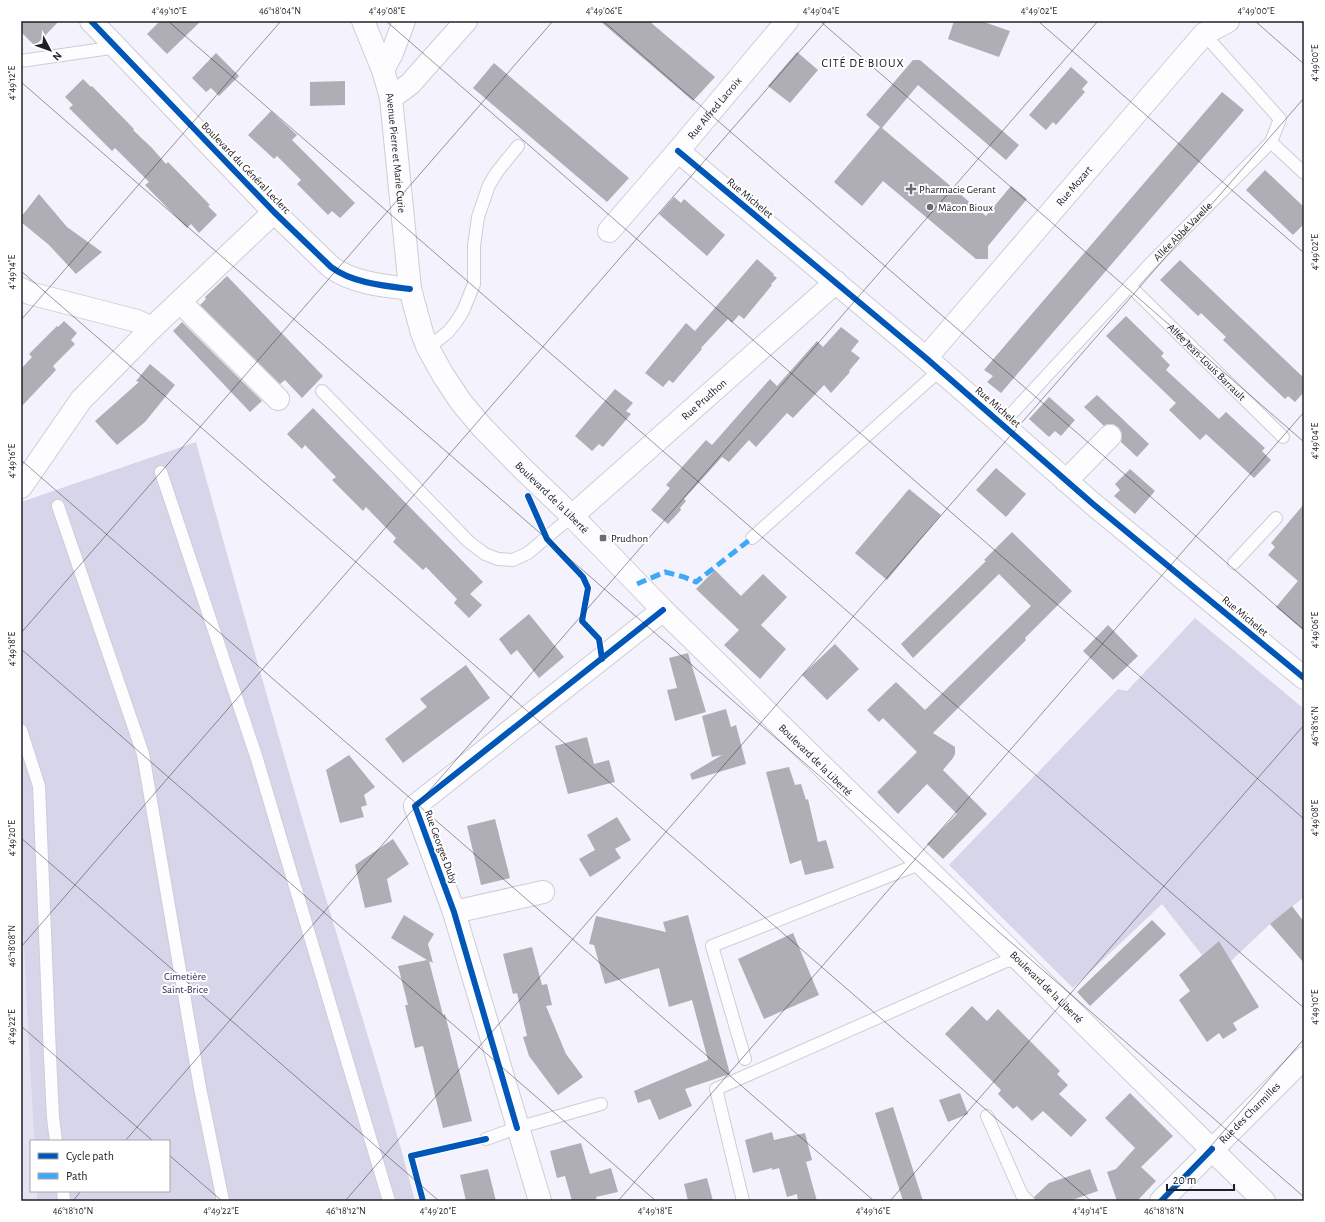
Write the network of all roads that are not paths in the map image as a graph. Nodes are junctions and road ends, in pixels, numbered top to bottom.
1 (91, 21) edge
2 (363, 21) edge
3 (404, 21) edge
4 (466, 21) edge
5 (787, 21) edge
6 (1228, 21) edge
7 (1203, 28) edge
8 (117, 47) junction
9 (21, 61) edge
10 (382, 70) junction
11 (391, 98) junction
12 (1271, 142) junction
13 (518, 146) dead end
14 (678, 151) junction
15 (1304, 173) edge
16 (274, 212) junction
17 (609, 231) dead end
18 (836, 282) junction
19 (1130, 286) junction
20 (410, 289) junction
21 (24, 294) edge
22 (180, 302) junction
23 (152, 328) junction
24 (428, 348) junction
25 (933, 364) junction
26 (322, 391) dead end
27 (278, 399) dead end
28 (1002, 424) junction
29 (1110, 436) dead end
30 (1283, 437) dead end
31 (161, 472) dead end
32 (1066, 481) junction
33 (21, 487) edge
34 (58, 506) dead end
35 (572, 516) junction
36 (1276, 518) dead end
37 (752, 538) dead end
38 (1234, 563) dead end
39 (663, 610) junction
40 (1304, 678) edge
41 (21, 730) edge
42 (922, 863) junction
43 (543, 892) dead end
44 (454, 912) junction
45 (1020, 960) junction
46 (1304, 1058) edge
47 (745, 1059) dead end
48 (601, 1104) dead end
49 (987, 1116) dead end
50 (518, 1128) junction
51 (486, 1139) dead end
52 (56, 1140) edge
53 (1212, 1149) junction
54 (223, 1201) edge
55 (389, 1201) edge
56 (540, 1201) edge
57 (743, 1201) edge
58 (1028, 1201) edge
59 (1161, 1201) edge
60 (1264, 1201) edge

1 - 8 street, Boulevard du Général Leclerc
2 - 10 street, Avenue Pierre et Marie Curie
3 - 10 street
4 - 11 street
5 - 14 street, Rue Alfred Lacroix
6 - 7 street, Rue Mozart
7 - 12 lane, Allée Abbé Varelle
7 - 25 street, Rue Mozart
8 - 9 lane
8 - 16 street, Boulevard du Général Leclerc
10 - 11 street, Avenue Pierre et Marie Curie
11 - 20 street, Avenue Pierre et Marie Curie
12 - 15 lane
12 - 19 lane, Allée Abbé Varelle
13 - 24 lane
14 - 17 street, Rue Alfred Lacroix
14 - 18 street, Rue Michelet
16 - 20 street, Boulevard du Général Leclerc
16 - 22 street, Boulevard du Général Leclerc
18 - 25 street, Rue Michelet
18 - 35 street, Rue Prudhon
19 - 28 lane, Allée Abbé Varelle
19 - 30 lane, Allée Jean-Louis Barrault
20 - 24 street, Boulevard de la Liberté
21 - 23 street
22 - 23 street, Boulevard du Général Leclerc
22 - 27 street
23 - 33 street, Boulevard du Général Leclerc
24 - 35 street, Boulevard de la Liberté
25 - 28 street, Rue Michelet
25 - 37 lane
26 - 35 lane
28 - 32 street, Rue Michelet
29 - 32 street
31 - 55 lane
32 - 40 street, Rue Michelet
34 - 54 lane
35 - 39 street, Boulevard de la Liberté
36 - 38 lane
39 - 42 street, Boulevard de la Liberté
39 - 44 street, Rue Georges Duby
41 - 52 lane
42 - 45 street, Boulevard de la Liberté
42 - 47 lane
43 - 44 street
44 - 50 street, Rue Georges Duby
45 - 53 street, Boulevard de la Liberté
45 - 57 lane
46 - 53 street, Rue des Charmilles
48 - 50 lane
49 - 58 lane
50 - 51 lane
50 - 56 street, Rue Georges Duby
53 - 59 street, Rue des Charmilles
53 - 60 street, Boulevard de la Liberté

